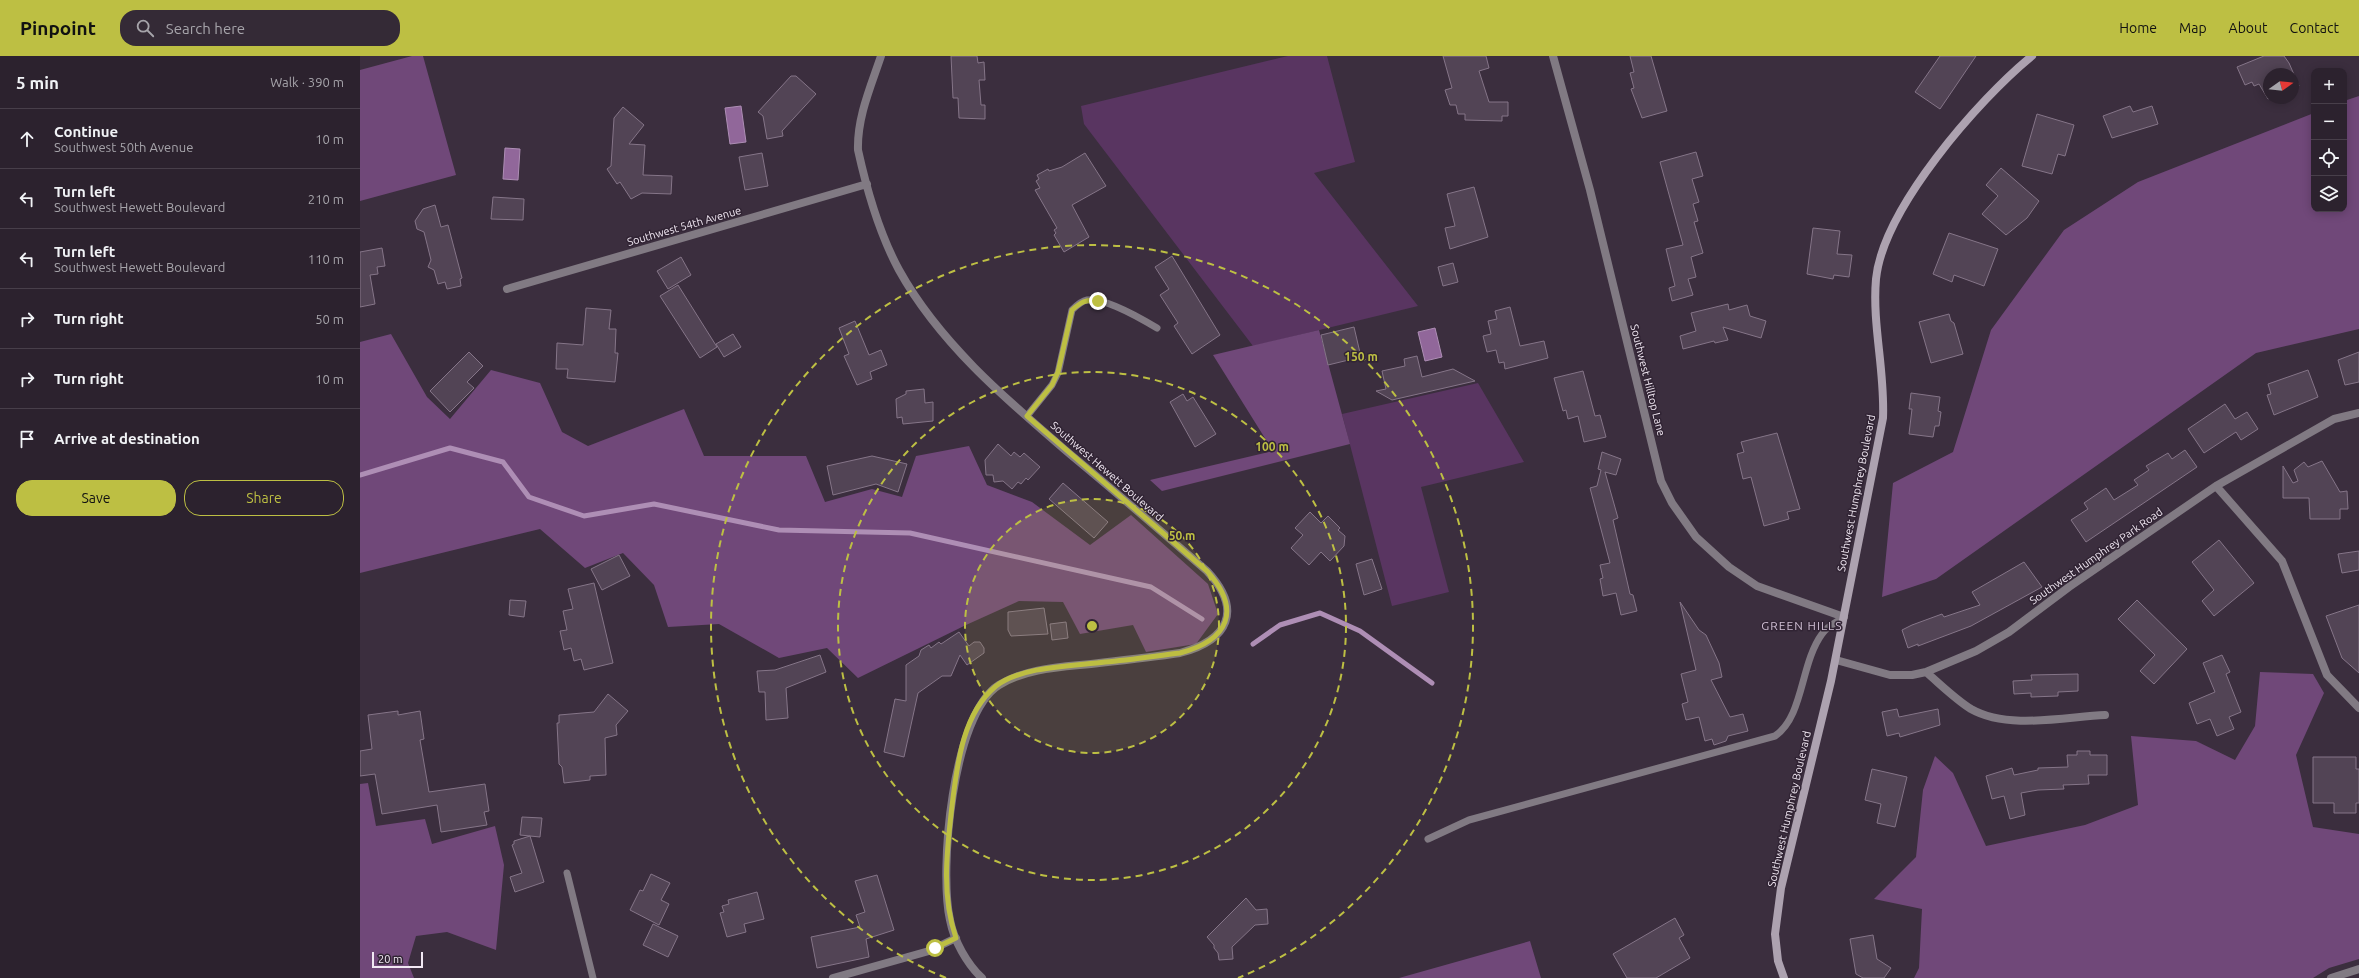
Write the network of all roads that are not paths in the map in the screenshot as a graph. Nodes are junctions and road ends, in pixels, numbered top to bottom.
1 (881, 56) edge
2 (1553, 56) edge
3 (2032, 56) edge
4 (867, 184) junction
5 (507, 289) dead end
6 (1157, 328) dead end
7 (2359, 413) edge
8 (1027, 416) junction
9 (2216, 486) junction
10 (1844, 617) junction
11 (1836, 660) junction
12 (1926, 672) junction
13 (2359, 708) edge
14 (2105, 715) dead end
15 (1428, 839) dead end
16 (567, 873) dead end
17 (956, 938) junction
18 (2359, 969) edge
19 (593, 978) edge
20 (833, 978) edge
21 (982, 978) edge
22 (1784, 978) edge
23 (2331, 978) edge

1 - 4 street, Southwest Hewett Boulevard
2 - 10 street, Southwest Hilltop Lane
3 - 10 main road, Southwest Humphrey Boulevard
4 - 5 street, Southwest 54th Avenue
4 - 8 street, Southwest Hewett Boulevard
6 - 8 lane
7 - 9 street, Southwest Humphrey Park Road
8 - 17 street, Southwest Hewett Boulevard
9 - 12 street, Southwest Humphrey Park Road
9 - 13 street
10 - 11 main road, Southwest Humphrey Boulevard
10 - 15 lane
11 - 12 street, Southwest Humphrey Park Road
11 - 22 main road, Southwest Humphrey Boulevard
12 - 14 street
16 - 19 lane
17 - 20 street
17 - 21 street, Southwest Hewett Boulevard
18 - 23 street

